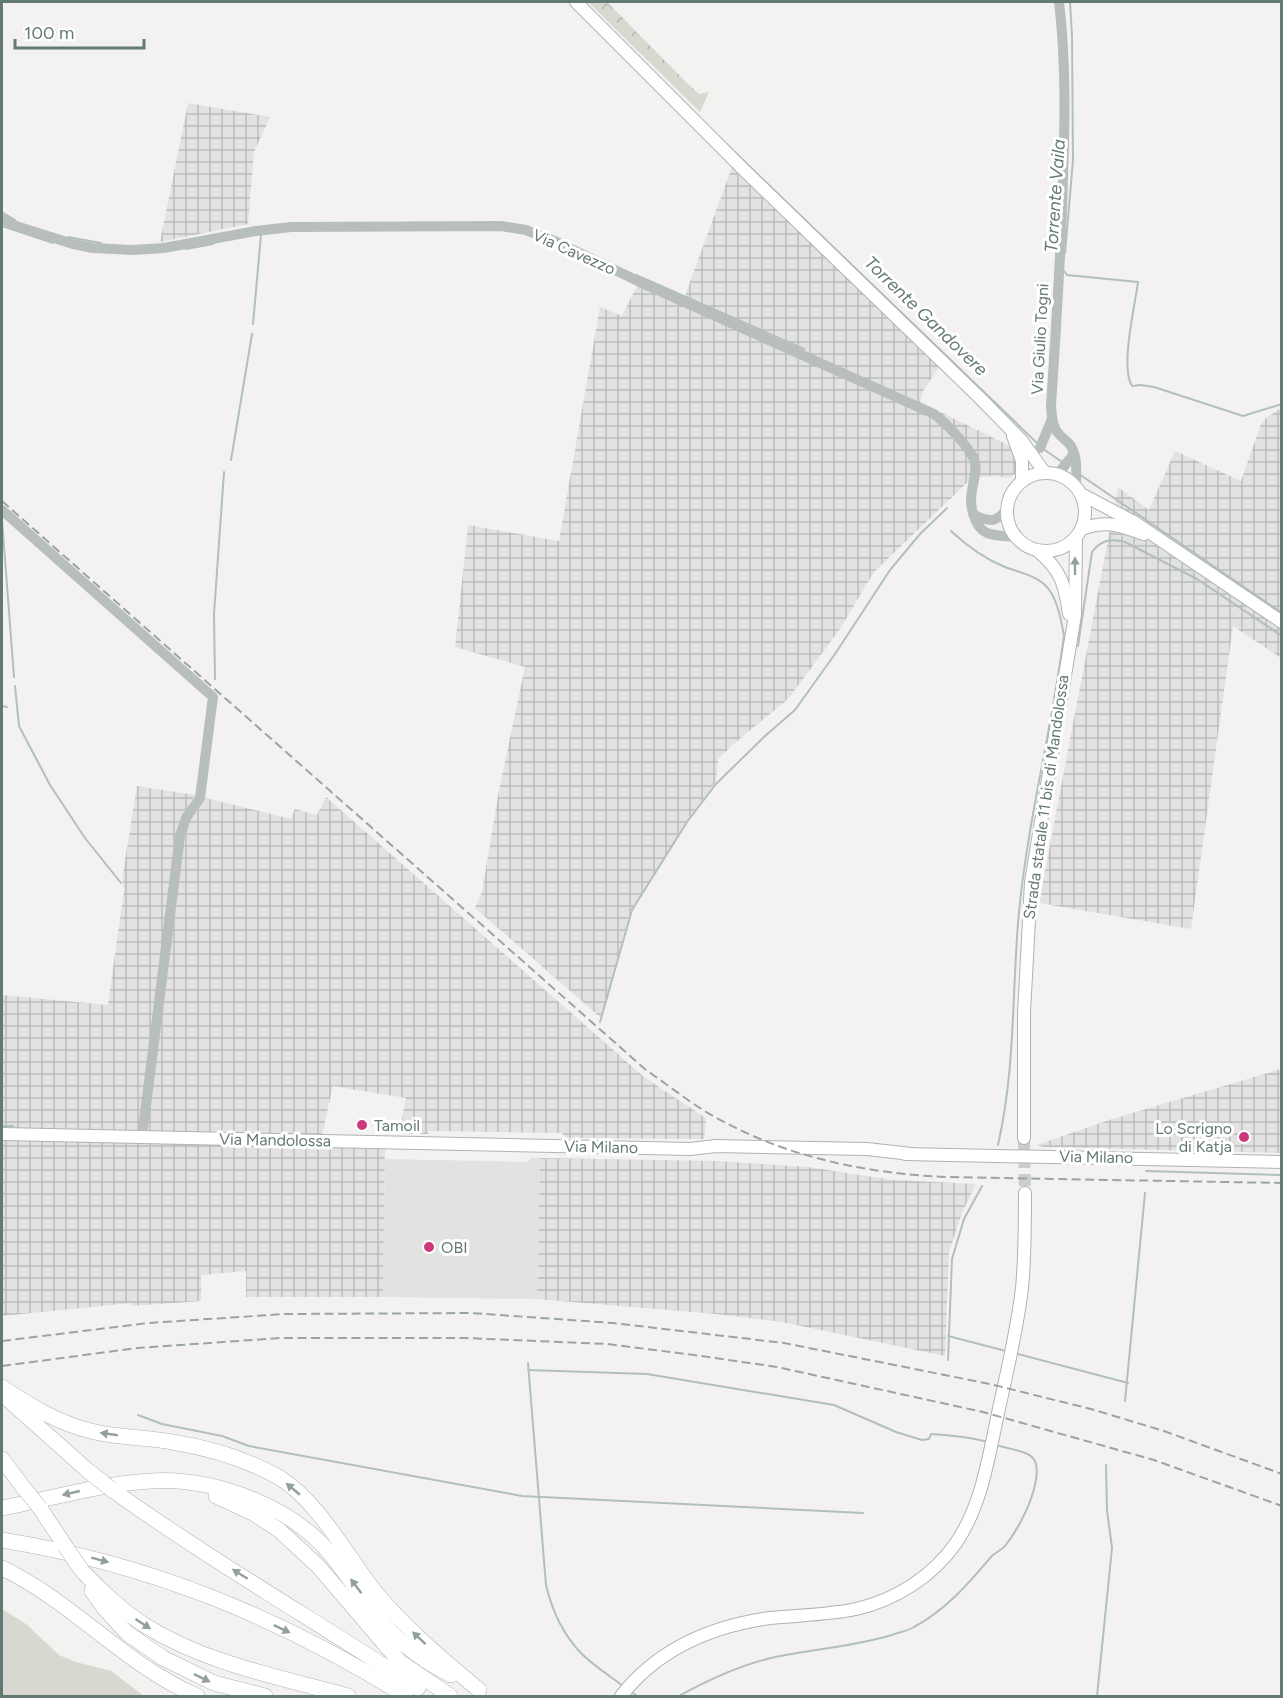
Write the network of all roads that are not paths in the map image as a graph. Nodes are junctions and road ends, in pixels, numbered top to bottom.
1 (576, 2) edge
2 (1059, 2) edge
3 (2, 219) edge
4 (1052, 419) junction
5 (1008, 428) junction
6 (1042, 443) dead end
7 (1074, 454) junction
8 (1053, 473) junction
9 (1022, 481) junction
10 (1077, 487) junction
11 (1007, 509) junction
12 (2, 510) edge
13 (974, 515) junction
14 (1079, 533) junction
15 (1015, 537) junction
16 (1157, 538) junction
17 (1038, 551) junction
18 (1281, 622) edge
19 (1070, 637) junction
20 (2, 1134) edge
21 (142, 1137) junction
22 (1024, 1138) tunnel mouth
23 (548, 1146) joint
24 (1281, 1162) edge
25 (1025, 1193) tunnel mouth
26 (2, 1387) edge
27 (2, 1394) edge
28 (2, 1459) edge
29 (129, 1483) junction
30 (2, 1508) edge
31 (2, 1540) edge
32 (2, 1568) edge
33 (83, 1572) junction
34 (484, 1693) edge
35 (197, 1696) edge
36 (265, 1696) edge
37 (348, 1696) edge
38 (406, 1696) edge
39 (431, 1696) edge
40 (450, 1696) edge
41 (621, 1696) edge

1 - 5 main road
2 - 4 street, Via Giulio Togni
3 - 13 street, Via Cavezzo
4 - 6 street, Via Giulio Togni
4 - 7 street
5 - 8 main road
5 - 9 main road
7 - 8 street
7 - 10 street
8 - 9 main road
8 - 10 main road
9 - 11 main road
10 - 14 main road
10 - 16 main road
11 - 13 street
11 - 15 main road
12 - 21 street
13 - 15 street
14 - 16 main road
14 - 17 main road
19 -> 14 main road, Strada statale 11 bis di Mandolossa
15 - 17 main road
16 - 18 main road
17 - 19 main road, Strada statale 11 bis di Mandolossa
19 - 22 main road, Strada statale 11 bis di Mandolossa
20 - 21 main road, Via Mandolossa
21 - 23 main road, Via Mandolossa
23 - 24 main road, Via Milano
25 - 41 main road
34 -> 26 highway
39 -> 27 highway, bridge
28 - 33 highway, bridge
29 -> 30 highway
34 -> 29 highway
29 - 40 highway
31 -> 38 highway
32 - 35 highway
33 -> 36 highway
33 -> 37 highway

